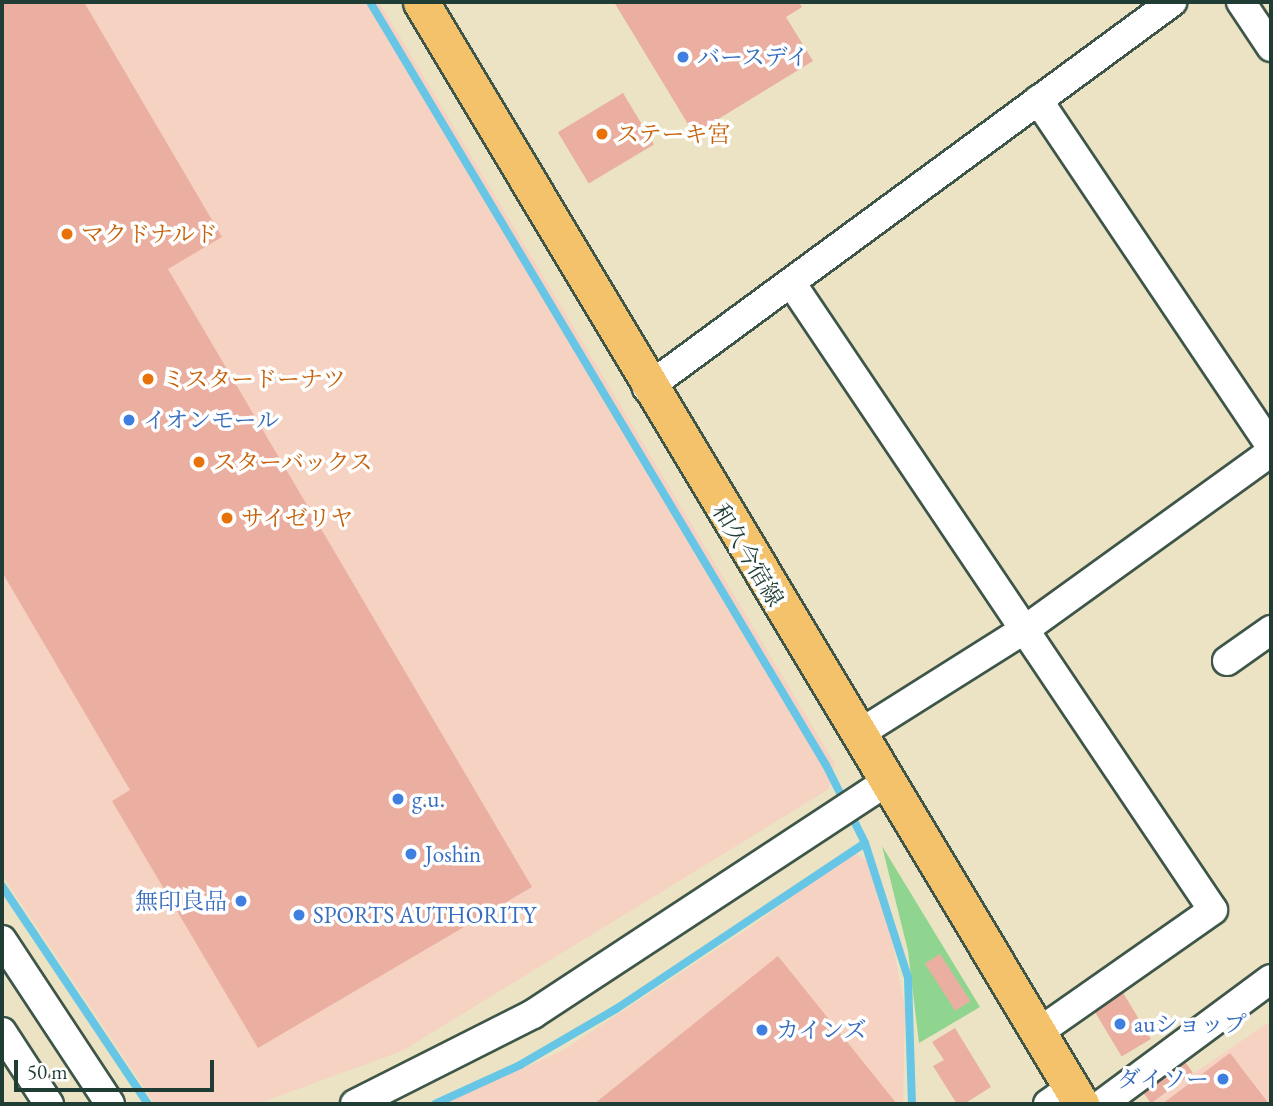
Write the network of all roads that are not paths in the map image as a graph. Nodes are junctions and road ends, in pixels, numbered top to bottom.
1 (421, 2) edge
2 (1172, 2) edge
3 (1241, 2) edge
4 (1271, 47) edge
5 (1038, 100) junction
6 (792, 284) junction
7 (647, 388) junction
8 (1271, 450) edge
9 (1027, 628) junction
10 (1271, 630) edge
11 (1227, 661) dead end
12 (857, 735) junction
13 (884, 783) junction
14 (2, 940) edge
15 (1271, 979) edge
16 (2, 1032) edge
17 (1036, 1034) junction
18 (1067, 1099) edge
19 (49, 1104) edge
20 (110, 1104) edge
21 (355, 1104) edge
22 (1102, 1104) edge

1 - 7 main road, 和久今宿線
2 - 5 street
3 - 4 street
5 - 6 street
5 - 8 street
6 - 7 street
6 - 9 street
7 - 12 main road, 和久今宿線
8 - 9 street
9 - 12 street
9 - 17 street
10 - 11 street
12 - 13 main road, 和久今宿線
13 - 17 main road, 和久今宿線
13 - 21 street
14 - 20 street
15 - 22 street
16 - 19 street
17 - 18 main road, 和久今宿線

